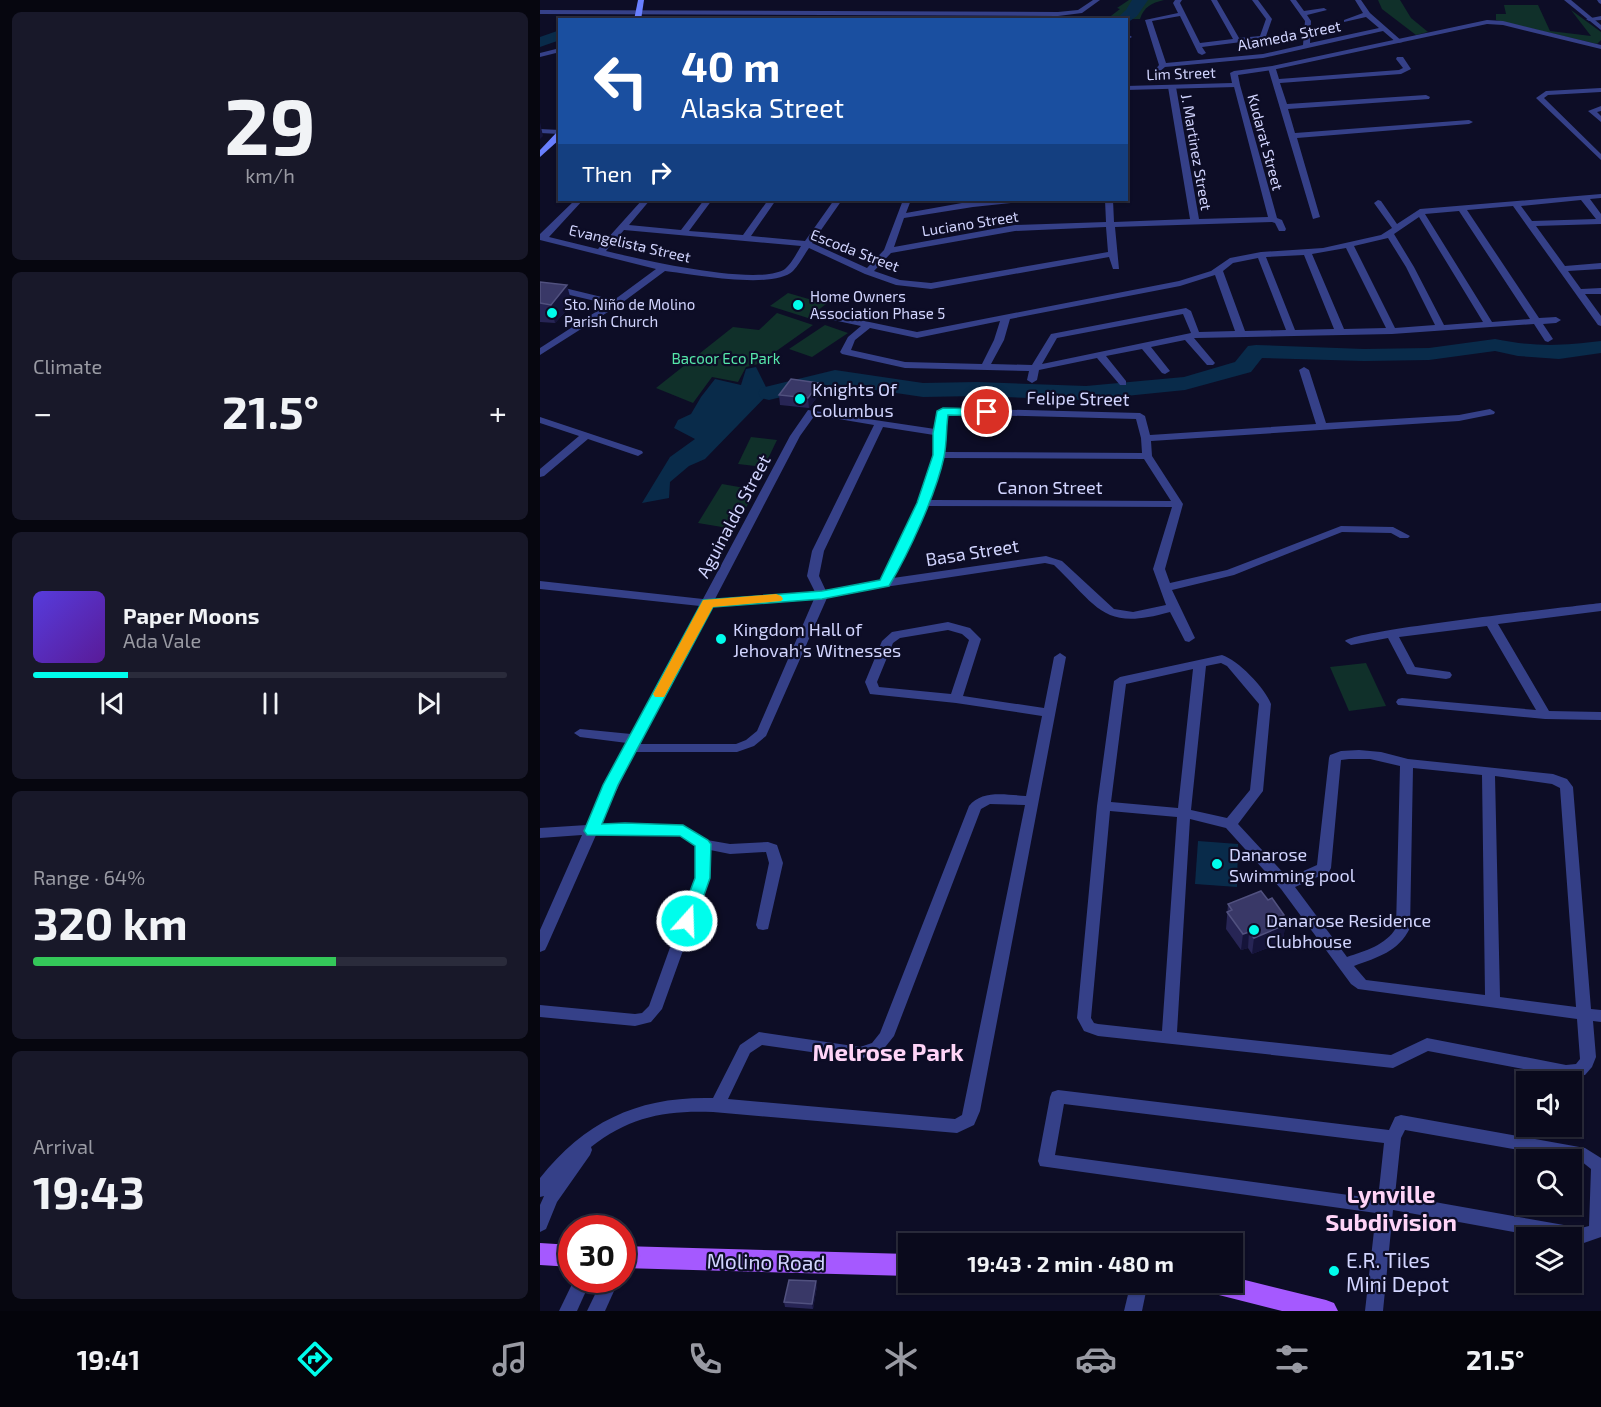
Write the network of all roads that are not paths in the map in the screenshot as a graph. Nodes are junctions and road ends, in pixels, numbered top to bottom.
1 (641, 0) edge
2 (1097, 0) edge
3 (1179, 0) edge
4 (1214, 0) edge
5 (1255, 0) edge
6 (1293, 0) edge
7 (1358, 0) edge
8 (1567, 0) edge
9 (1324, 10) dead end
10 (540, 12) edge
11 (957, 13) edge
12 (1304, 13) junction
13 (1182, 14) junction
14 (1367, 14) junction
15 (638, 17) edge
16 (1601, 18) edge
17 (1589, 19) junction
18 (1346, 21) dead end
19 (1601, 28) edge
20 (1384, 30) junction
21 (1238, 42) junction
22 (1399, 42) junction
23 (1198, 45) junction
24 (1306, 47) junction
25 (1601, 47) edge
26 (558, 51) edge
27 (541, 56) edge
28 (1400, 59) dead end
29 (1207, 62) junction
30 (1272, 68) junction
31 (1276, 81) junction
32 (1236, 85) junction
33 (1172, 87) junction
34 (1128, 88) edge
35 (1601, 90) edge
36 (1426, 97) dead end
37 (1283, 107) junction
38 (1601, 108) edge
39 (1601, 120) edge
40 (1469, 122) dead end
41 (540, 131) edge
42 (558, 133) edge
43 (558, 135) edge
44 (1292, 136) junction
45 (540, 155) edge
46 (1601, 158) edge
47 (1601, 196) edge
48 (1584, 198) junction
49 (578, 201) edge
50 (645, 201) edge
51 (707, 201) edge
52 (771, 201) edge
53 (837, 201) edge
54 (907, 201) edge
55 (997, 201) edge
56 (1108, 201) edge
57 (973, 202) edge
58 (1378, 203) dead end
59 (1515, 203) junction
60 (1461, 207) junction
61 (1420, 212) junction
62 (903, 216) junction
63 (1316, 217) dead end
64 (1273, 219) junction
65 (1601, 220) edge
66 (1195, 222) junction
67 (1530, 224) junction
68 (1111, 226) junction
69 (623, 227) junction
70 (1282, 229) dead end
71 (1392, 231) junction
72 (684, 232) junction
73 (542, 237) edge
74 (745, 238) junction
75 (808, 244) junction
76 (1349, 245) junction
77 (888, 251) junction
78 (600, 252) junction
79 (1306, 252) junction
80 (1112, 254) junction
81 (1261, 255) junction
82 (1601, 266) edge
83 (1116, 267) dead end
84 (663, 268) junction
85 (1562, 269) junction
86 (1218, 270) junction
87 (868, 272) junction
88 (540, 285) edge
89 (1601, 291) edge
90 (1579, 292) junction
91 (616, 303) junction
92 (1597, 310) edge
93 (836, 318) dead end
94 (1006, 318) junction
95 (1556, 320) dead end
96 (1537, 322) junction
97 (1601, 322) edge
98 (1488, 323) junction
99 (867, 326) junction
100 (1440, 327) junction
101 (1392, 331) junction
102 (1292, 332) junction
103 (1340, 332) junction
104 (1241, 334) junction
105 (1192, 336) junction
106 (1548, 339) dead end
107 (1145, 346) junction
108 (540, 352) edge
109 (1100, 354) junction
110 (1210, 363) dead end
111 (985, 367) junction
112 (1035, 368) junction
113 (1304, 370) dead end
114 (1165, 371) dead end
115 (1032, 380) dead end
116 (1123, 383) dead end
117 (1490, 412) dead end
118 (540, 420) edge
119 (879, 425) junction
120 (1322, 427) junction
121 (939, 433) junction
122 (587, 435) junction
123 (1146, 438) junction
124 (638, 453) dead end
125 (939, 455) junction
126 (1146, 456) junction
127 (540, 474) edge
128 (923, 503) junction
129 (1178, 504) junction
130 (1404, 536) dead end
131 (885, 583) junction
132 (540, 585) edge
133 (1165, 586) junction
134 (822, 595) junction
135 (708, 603) junction
136 (1173, 607) junction
137 (1601, 607) edge
138 (1490, 621) junction
139 (1392, 634) junction
140 (1189, 638) dead end
141 (1351, 641) dead end
142 (1060, 657) dead end
143 (1200, 663) junction
144 (1446, 675) dead end
145 (956, 699) junction
146 (1402, 702) dead end
147 (1049, 713) junction
148 (1545, 715) junction
149 (1601, 716) edge
150 (580, 734) dead end
151 (633, 743) junction
152 (1407, 763) junction
153 (1488, 771) junction
154 (1032, 801) junction
155 (1104, 806) junction
156 (1184, 813) junction
157 (1230, 824) junction
158 (592, 831) junction
159 (540, 833) edge
160 (703, 844) junction
161 (1286, 885) junction
162 (763, 925) dead end
163 (540, 946) edge
164 (1344, 964) junction
165 (1493, 1003) junction
166 (540, 1011) edge
167 (1584, 1014) junction
168 (1601, 1016) edge
169 (1169, 1037) junction
170 (717, 1105) junction
171 (593, 1136) junction
172 (1393, 1137) junction
173 (540, 1190) edge
174 (1386, 1204) junction
175 (540, 1224) edge
176 (540, 1254) edge
177 (558, 1255) edge
178 (636, 1257) edge
179 (898, 1265) edge
180 (1243, 1290) edge
181 (576, 1293) edge
182 (604, 1293) edge
183 (1137, 1293) edge
184 (568, 1311) edge
185 (596, 1311) edge
186 (1132, 1311) edge
187 (1326, 1311) edge
188 (1374, 1311) edge

1 - 15 main road
2 - 11 street
3 - 13 street
4 - 21 street
5 - 21 street
6 - 12 street
7 - 14 street
8 - 17 street
9 - 12 street
10 - 15 street
11 - 15 street
12 - 24 street
13 - 23 street
13 - 29 street, Alameda Street
14 - 18 street
14 - 20 street
16 - 17 street
17 - 19 street
20 - 22 street
20 - 24 street, Alameda Street
21 - 23 street
22 - 25 street
22 - 30 street
23 - 29 street
24 - 29 street, Alameda Street
26 - 27 street
28 - 31 street
30 - 31 street
30 - 32 street, Kudarat Street
31 - 37 street
32 - 33 street, Lim Street
32 - 64 street, Kudarat Street
33 - 34 street, Lim Street
33 - 66 street, J. Martinez Street
35 - 46 street
36 - 37 street
37 - 44 street
38 - 39 street
40 - 44 street
41 - 42 street
43 - 45 main road
44 - 63 street
47 - 48 street
48 - 59 street
48 - 65 street
49 - 73 street
50 - 69 street
51 - 72 street
52 - 74 street
53 - 75 street, Evangelista Street
54 - 62 street
55 - 57 street
56 - 68 street
57 - 62 street
58 - 71 street
59 - 60 street
59 - 67 street
60 - 61 street
60 - 96 street
61 - 71 street
61 - 98 street
62 - 77 street
64 - 66 street, Luciano Street
64 - 70 street
65 - 67 street
66 - 68 street, Luciano Street
67 - 85 street
68 - 77 street, Luciano Street
68 - 80 street
69 - 72 street, Escoda Street
69 - 78 street
71 - 76 street
71 - 100 street
72 - 74 street, Escoda Street
73 - 78 street, Evangelista Street
74 - 75 street, Escoda Street
75 - 84 street, Evangelista Street
75 - 87 street, Escoda Street
76 - 79 street
76 - 101 street
77 - 87 street
78 - 84 street, Evangelista Street
79 - 81 street
79 - 103 street
80 - 83 street
80 - 87 street, Escoda Street
81 - 86 street
81 - 102 street
82 - 85 street
84 - 91 street
85 - 90 street
86 - 94 street
86 - 104 street
88 - 91 street
89 - 90 street
90 - 92 street
91 - 108 street
92 - 97 street
93 - 99 street
94 - 99 street
94 - 111 street
95 - 96 street
96 - 98 street
96 - 106 street
98 - 100 street
99 - 111 street
100 - 101 street
101 - 103 street
102 - 103 street
102 - 104 street
104 - 105 street
105 - 107 street
105 - 110 street
105 - 112 street
107 - 109 street
107 - 114 street
109 - 112 street
109 - 116 street
111 - 112 street
112 - 115 street
113 - 120 street
117 - 120 street
118 - 122 street
119 - 121 street
119 - 134 street
119 - 135 street, Aguinaldo Street
120 - 123 street
121 - 123 street, Felipe Street
121 - 125 street
122 - 124 street
122 - 127 street
123 - 126 street
125 - 126 street
125 - 128 street
126 - 129 street
128 - 129 street, Canon Street
128 - 131 street
129 - 133 street
130 - 133 street
131 - 134 street, Basa Street
131 - 136 street, Basa Street
132 - 135 street, Basa Street
133 - 136 street
134 - 135 street, Basa Street
134 - 151 street
135 - 151 street, Aguinaldo Street
136 - 140 street
137 - 138 street
138 - 139 street
138 - 148 street
139 - 141 street
139 - 144 street
142 - 147 street
143 - 155 street
143 - 156 street
143 - 157 street
145 - 145 street
145 - 147 street
146 - 148 street
147 - 154 street
148 - 149 street
150 - 151 street
151 - 158 street, Aguinaldo Street
152 - 153 street
152 - 161 street
152 - 164 street
153 - 165 street
153 - 167 street
154 - 170 street
154 - 170 street
155 - 156 street
155 - 169 street
156 - 157 street
156 - 169 street
157 - 161 street
158 - 159 street
158 - 160 street
158 - 163 street, Aguinaldo Street
160 - 162 street
160 - 166 street
161 - 164 street
164 - 165 street
165 - 167 street
167 - 168 street
167 - 169 street
170 - 171 street
171 - 173 street
171 - 175 street
172 - 174 street
172 - 174 street
172 - 174 street
174 - 188 street
176 - 177 main road
178 - 179 main road, Molino Road
180 - 187 main road
181 - 184 street
182 - 185 street
183 - 186 street

